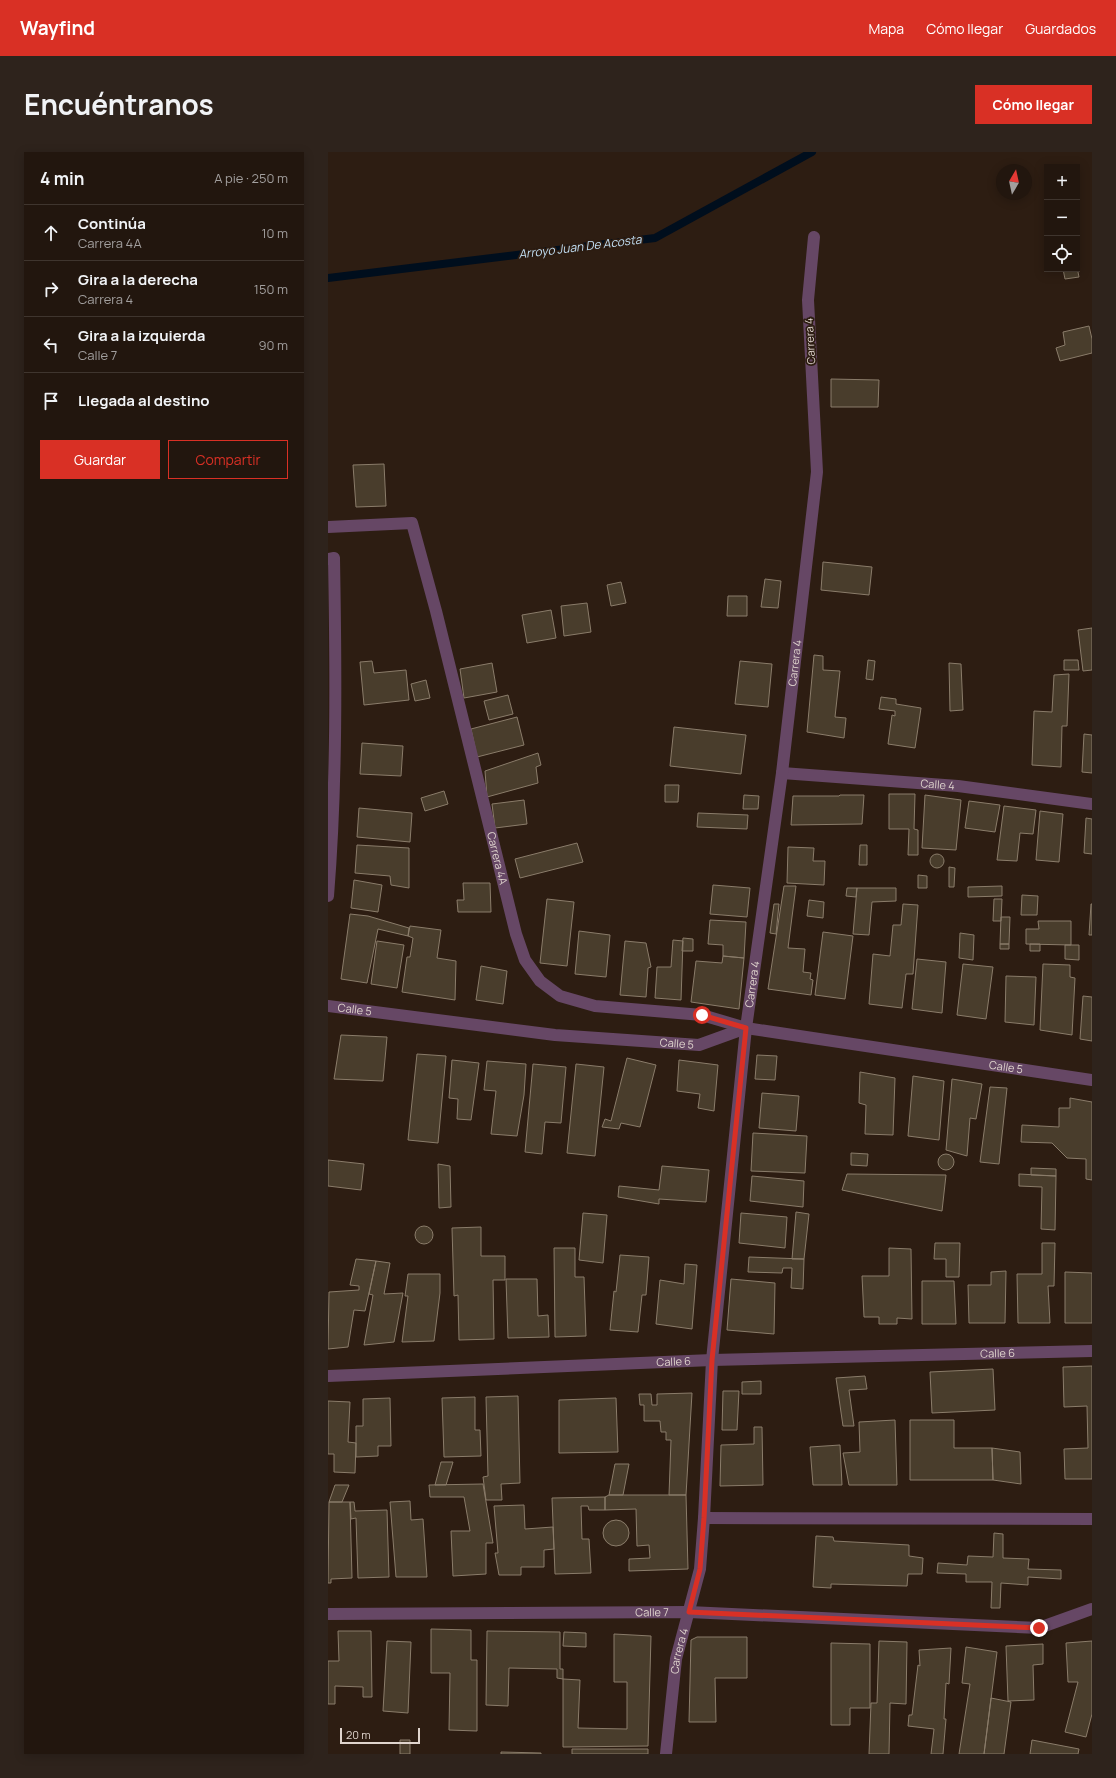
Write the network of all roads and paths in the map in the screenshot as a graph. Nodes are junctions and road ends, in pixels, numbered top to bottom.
1 (814, 237) dead end
2 (328, 527) edge
3 (331, 559) edge
4 (782, 773) junction
5 (1092, 804) edge
6 (330, 860) edge
7 (328, 896) edge
8 (328, 1006) edge
9 (746, 1028) junction
10 (1092, 1080) edge
11 (1092, 1351) edge
12 (712, 1360) junction
13 (328, 1376) edge
14 (704, 1518) junction
15 (1092, 1519) edge
16 (1092, 1609) edge
17 (689, 1612) junction
18 (328, 1614) edge
19 (666, 1754) edge

1 - 4 street, Carrera 4
2 - 9 street, Carrera 4A
3 - 6 street
4 - 5 street, Calle 4
4 - 9 street, Carrera 4
6 - 7 street
8 - 9 street, Calle 5
9 - 10 street, Calle 5
9 - 12 street, Carrera 4
11 - 12 street, Calle 6
12 - 13 street, Calle 6
12 - 14 street, Carrera 4
14 - 15 street
14 - 17 street, Carrera 4
16 - 17 street, Calle 7
17 - 18 street, Calle 7
17 - 19 street, Carrera 4

